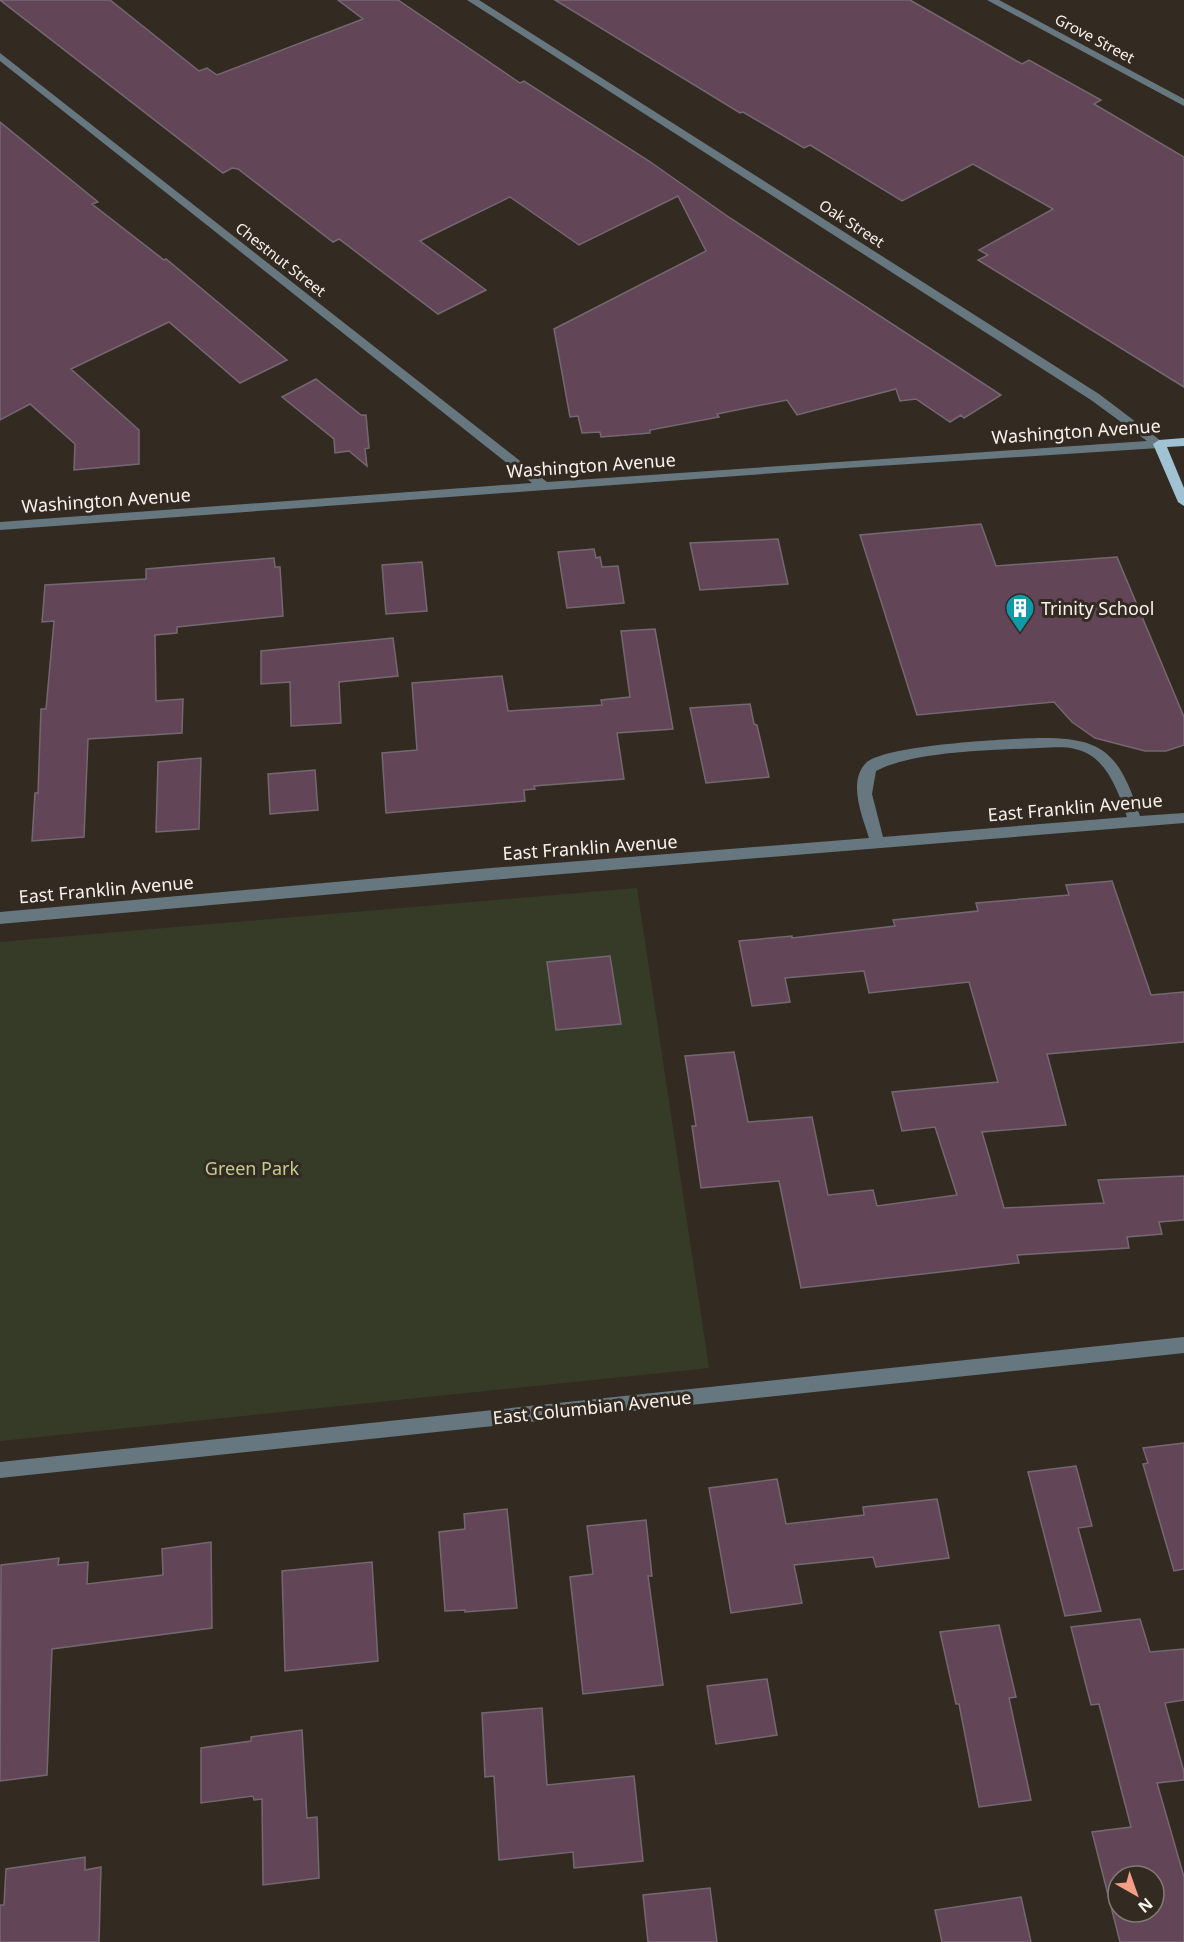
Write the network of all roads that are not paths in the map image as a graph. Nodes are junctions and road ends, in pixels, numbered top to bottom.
1 (472, 0) edge
2 (992, 0) edge
3 (0, 56) edge
4 (1184, 103) edge
5 (1184, 442) edge
6 (1159, 444) junction
7 (544, 486) junction
8 (1184, 502) edge
9 (0, 526) edge
10 (1184, 818) edge
11 (1136, 822) junction
12 (877, 842) junction
13 (0, 918) edge
14 (1184, 1345) edge
15 (0, 1470) edge

1 - 6 street, Oak Street
2 - 4 street, Grove Street
3 - 7 street, Chestnut Street
5 - 6 main road, Washington Avenue
6 - 7 street, Washington Avenue
6 - 8 main road
7 - 9 street, Washington Avenue
10 - 11 street, East Franklin Avenue
11 - 12 street, East Franklin Avenue
11 - 12 street
12 - 13 street, East Franklin Avenue
14 - 15 street, East Columbian Avenue

